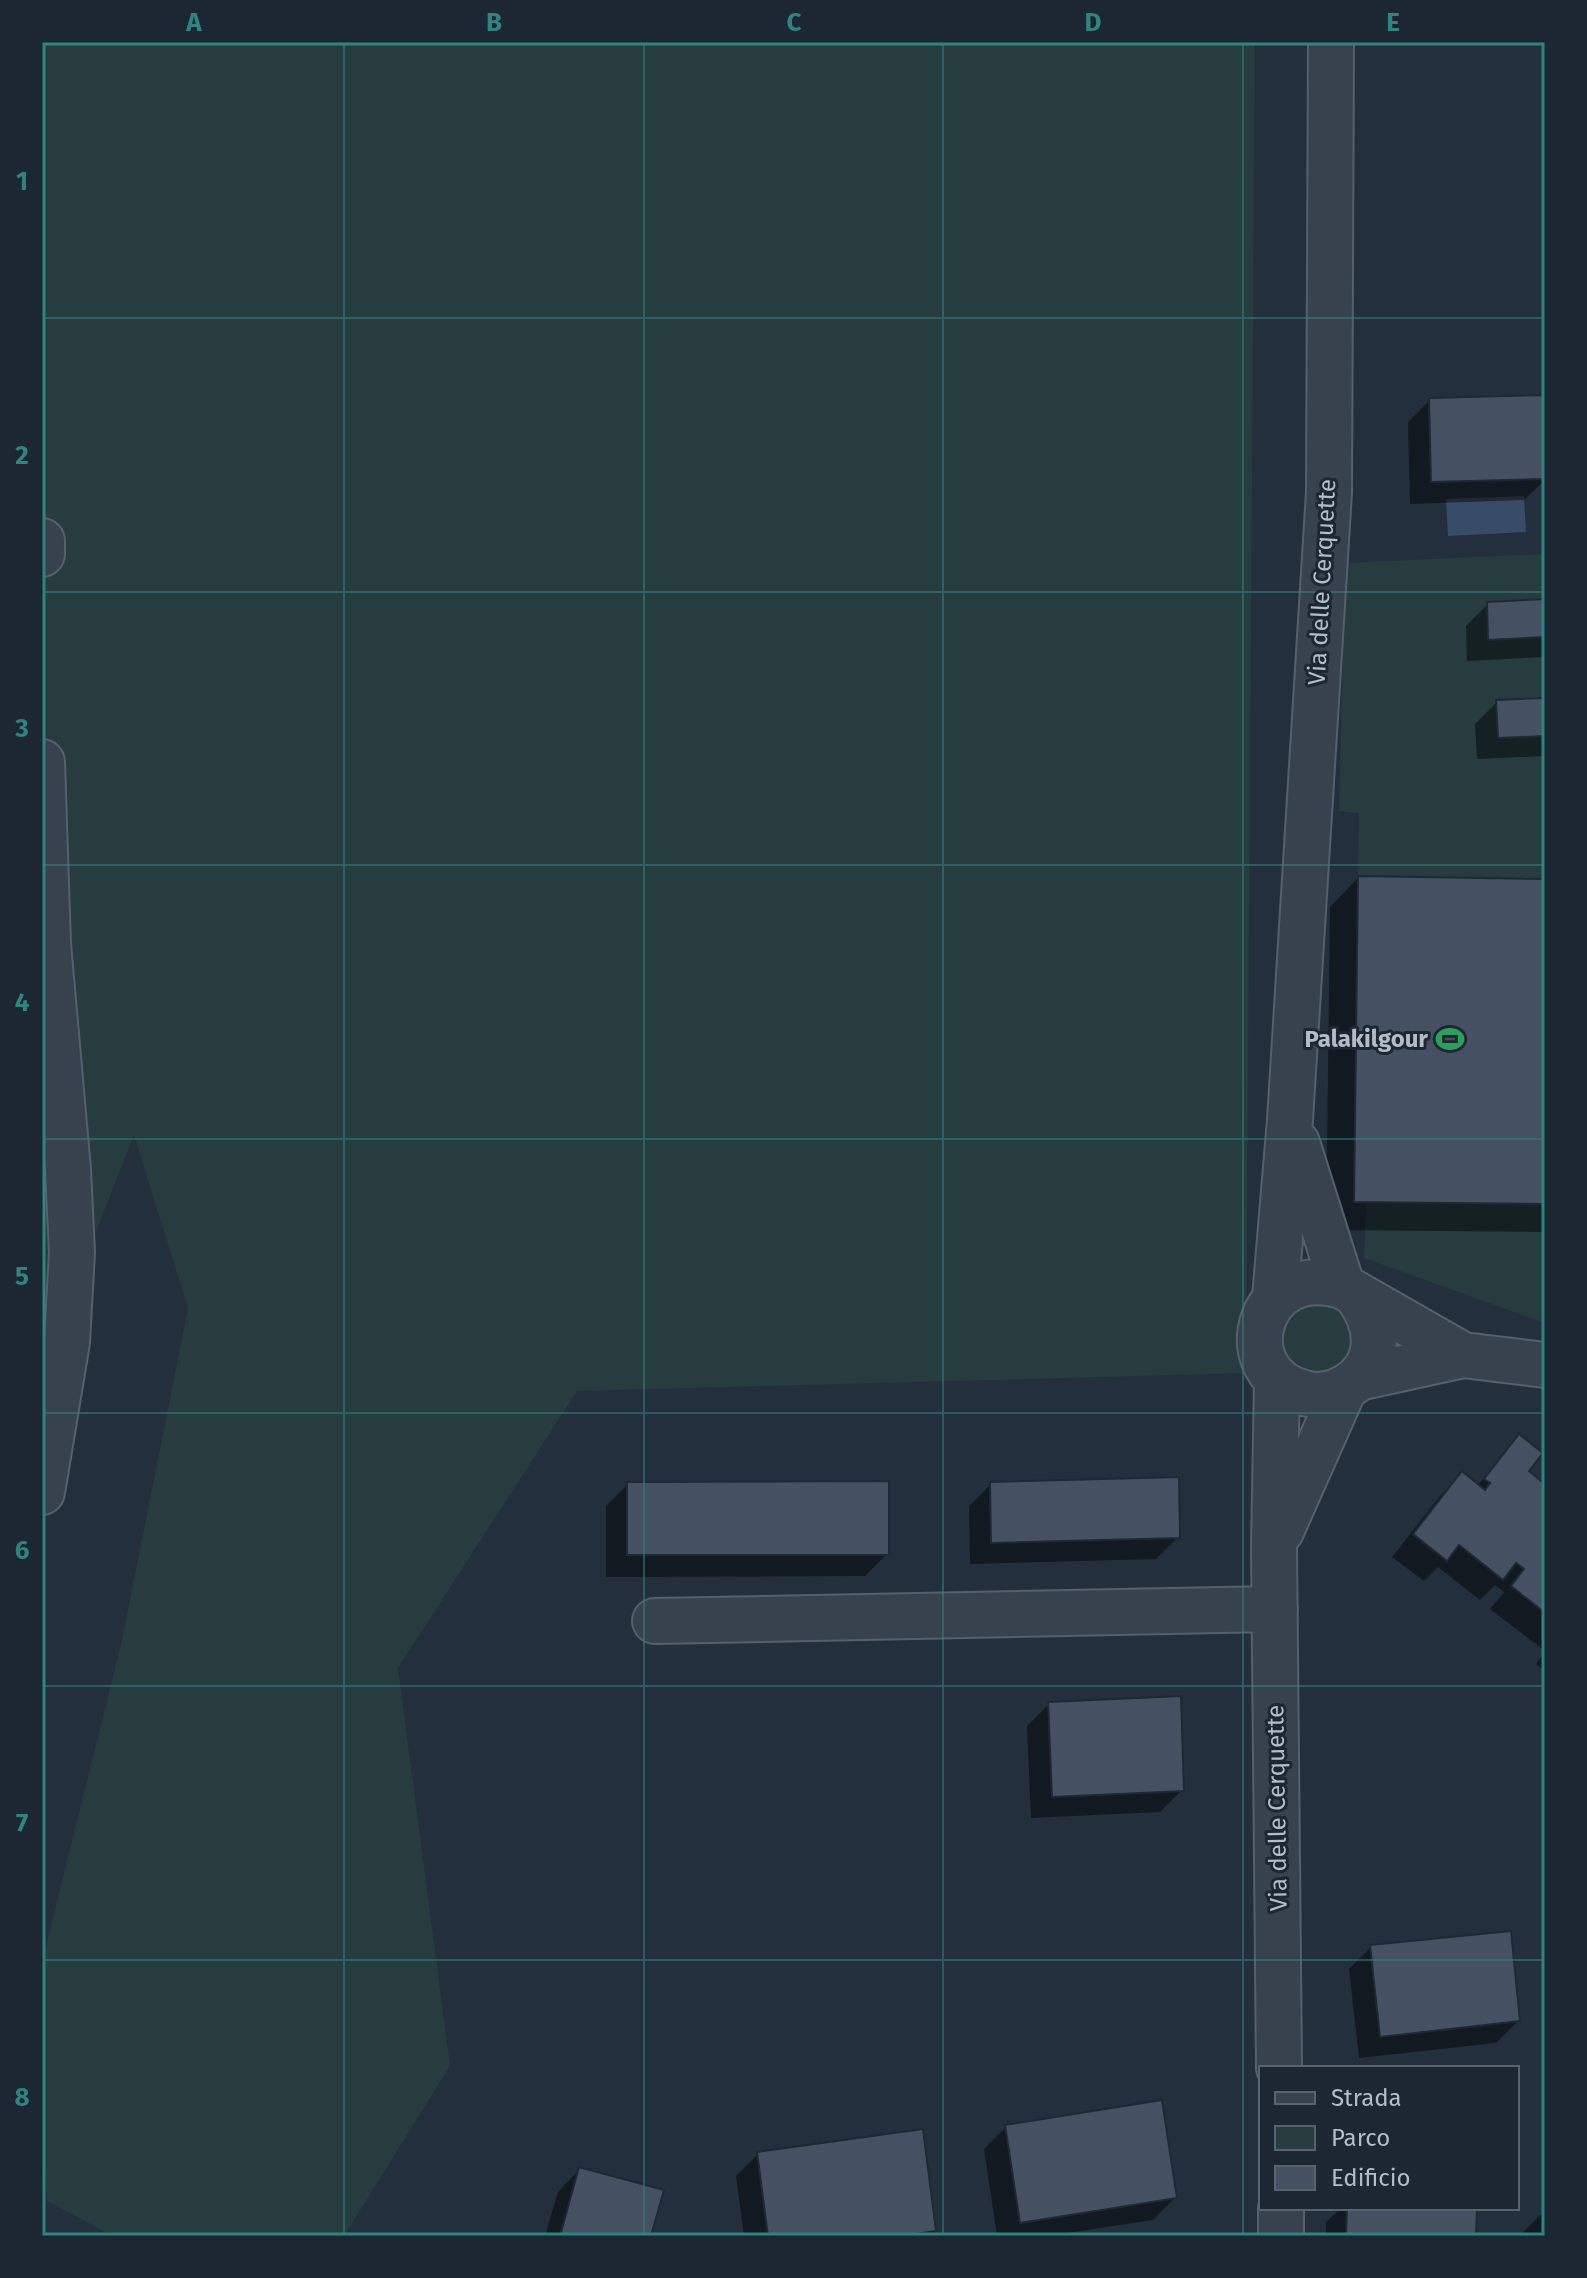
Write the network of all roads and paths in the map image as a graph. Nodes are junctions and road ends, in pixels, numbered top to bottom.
1 (1331, 42) edge
2 (42, 541) edge
3 (42, 554) edge
4 (42, 762) edge
5 (1290, 1120) junction
6 (1349, 1291) junction
7 (1275, 1298) junction
8 (1463, 1355) junction
9 (1545, 1365) edge
10 (1277, 1379) junction
11 (1351, 1384) junction
12 (42, 1492) edge
13 (1274, 1548) junction
14 (1275, 1609) junction
15 (655, 1621) dead end
16 (1279, 2066) edge
17 (1281, 2210) edge
18 (1281, 2236) edge

1 - 5 street, Via delle Cerquette
2 - 3 street
4 - 12 street
5 - 6 street, Via delle Cerquette
5 - 7 street, Via delle Cerquette
6 - 7 street
6 - 8 street
6 - 11 street
7 - 10 street
8 - 9 street
8 - 11 street
10 - 11 street
10 - 13 street, Via delle Cerquette
11 - 13 street, Via delle Cerquette
13 - 14 street, Via delle Cerquette
14 - 15 street
14 - 16 street, Via delle Cerquette
17 - 18 street

